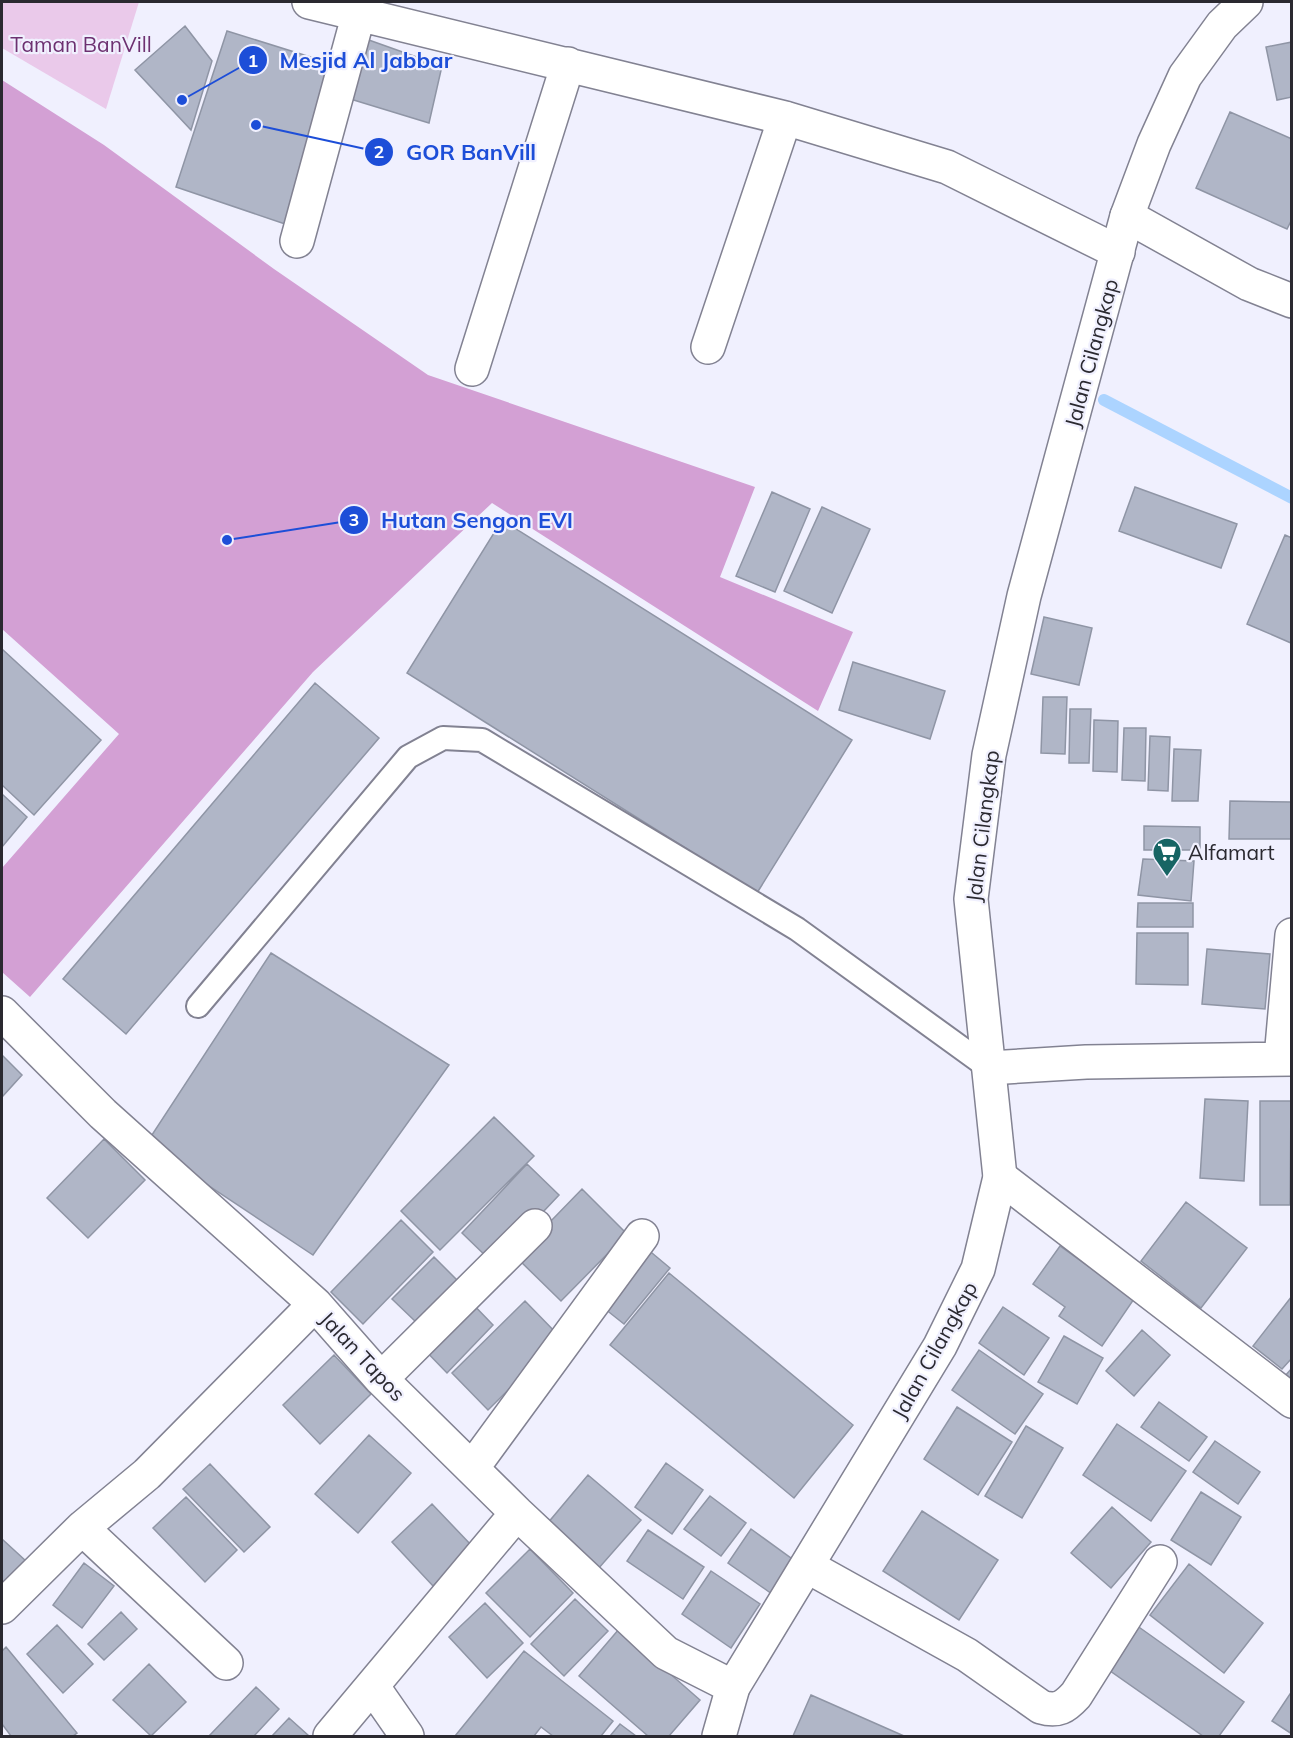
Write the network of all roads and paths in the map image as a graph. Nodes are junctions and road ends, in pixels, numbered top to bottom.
1 (309, 2) edge
2 (1246, 2) edge
3 (359, 13) junction
4 (568, 64) junction
5 (785, 118) junction
6 (1127, 216) junction
7 (297, 241) dead end
8 (1118, 252) junction
9 (1292, 301) edge
10 (708, 347) dead end
11 (472, 369) dead end
12 (1292, 935) edge
13 (198, 1006) dead end
14 (2, 1013) edge
15 (1286, 1058) edge
16 (989, 1068) junction
17 (1000, 1177) junction
18 (535, 1226) dead end
19 (642, 1236) dead end
20 (315, 1304) junction
21 (381, 1379) junction
22 (1292, 1401) edge
23 (473, 1467) junction
24 (517, 1513) junction
25 (82, 1528) junction
26 (1160, 1562) dead end
27 (807, 1566) junction
28 (2, 1607) edge
29 (226, 1663) dead end
30 (373, 1687) junction
31 (733, 1687) junction
32 (330, 1737) edge
33 (407, 1737) edge
34 (719, 1737) edge

1 - 3 street
2 - 6 street, Jalan Cilangkap
3 - 4 street
3 - 7 street
4 - 5 street
4 - 11 street
5 - 8 street
5 - 10 street
6 - 8 street, Jalan Cilangkap
6 - 9 street
8 - 16 street, Jalan Cilangkap
12 - 15 street
13 - 16 lane
14 - 20 street, Jalan Tapos
15 - 16 street
16 - 17 street, Jalan Cilangkap
17 - 22 street
17 - 27 street, Jalan Cilangkap
18 - 21 street
19 - 23 street
20 - 21 street, Jalan Tapos
20 - 25 street
21 - 23 street, Jalan Tapos
23 - 24 street, Jalan Tapos
24 - 30 street
24 - 31 street, Jalan Tapos
25 - 28 street
25 - 29 street
26 - 27 street
27 - 31 street, Jalan Cilangkap
30 - 32 street
30 - 33 street
31 - 34 street, Jalan Cilangkap

